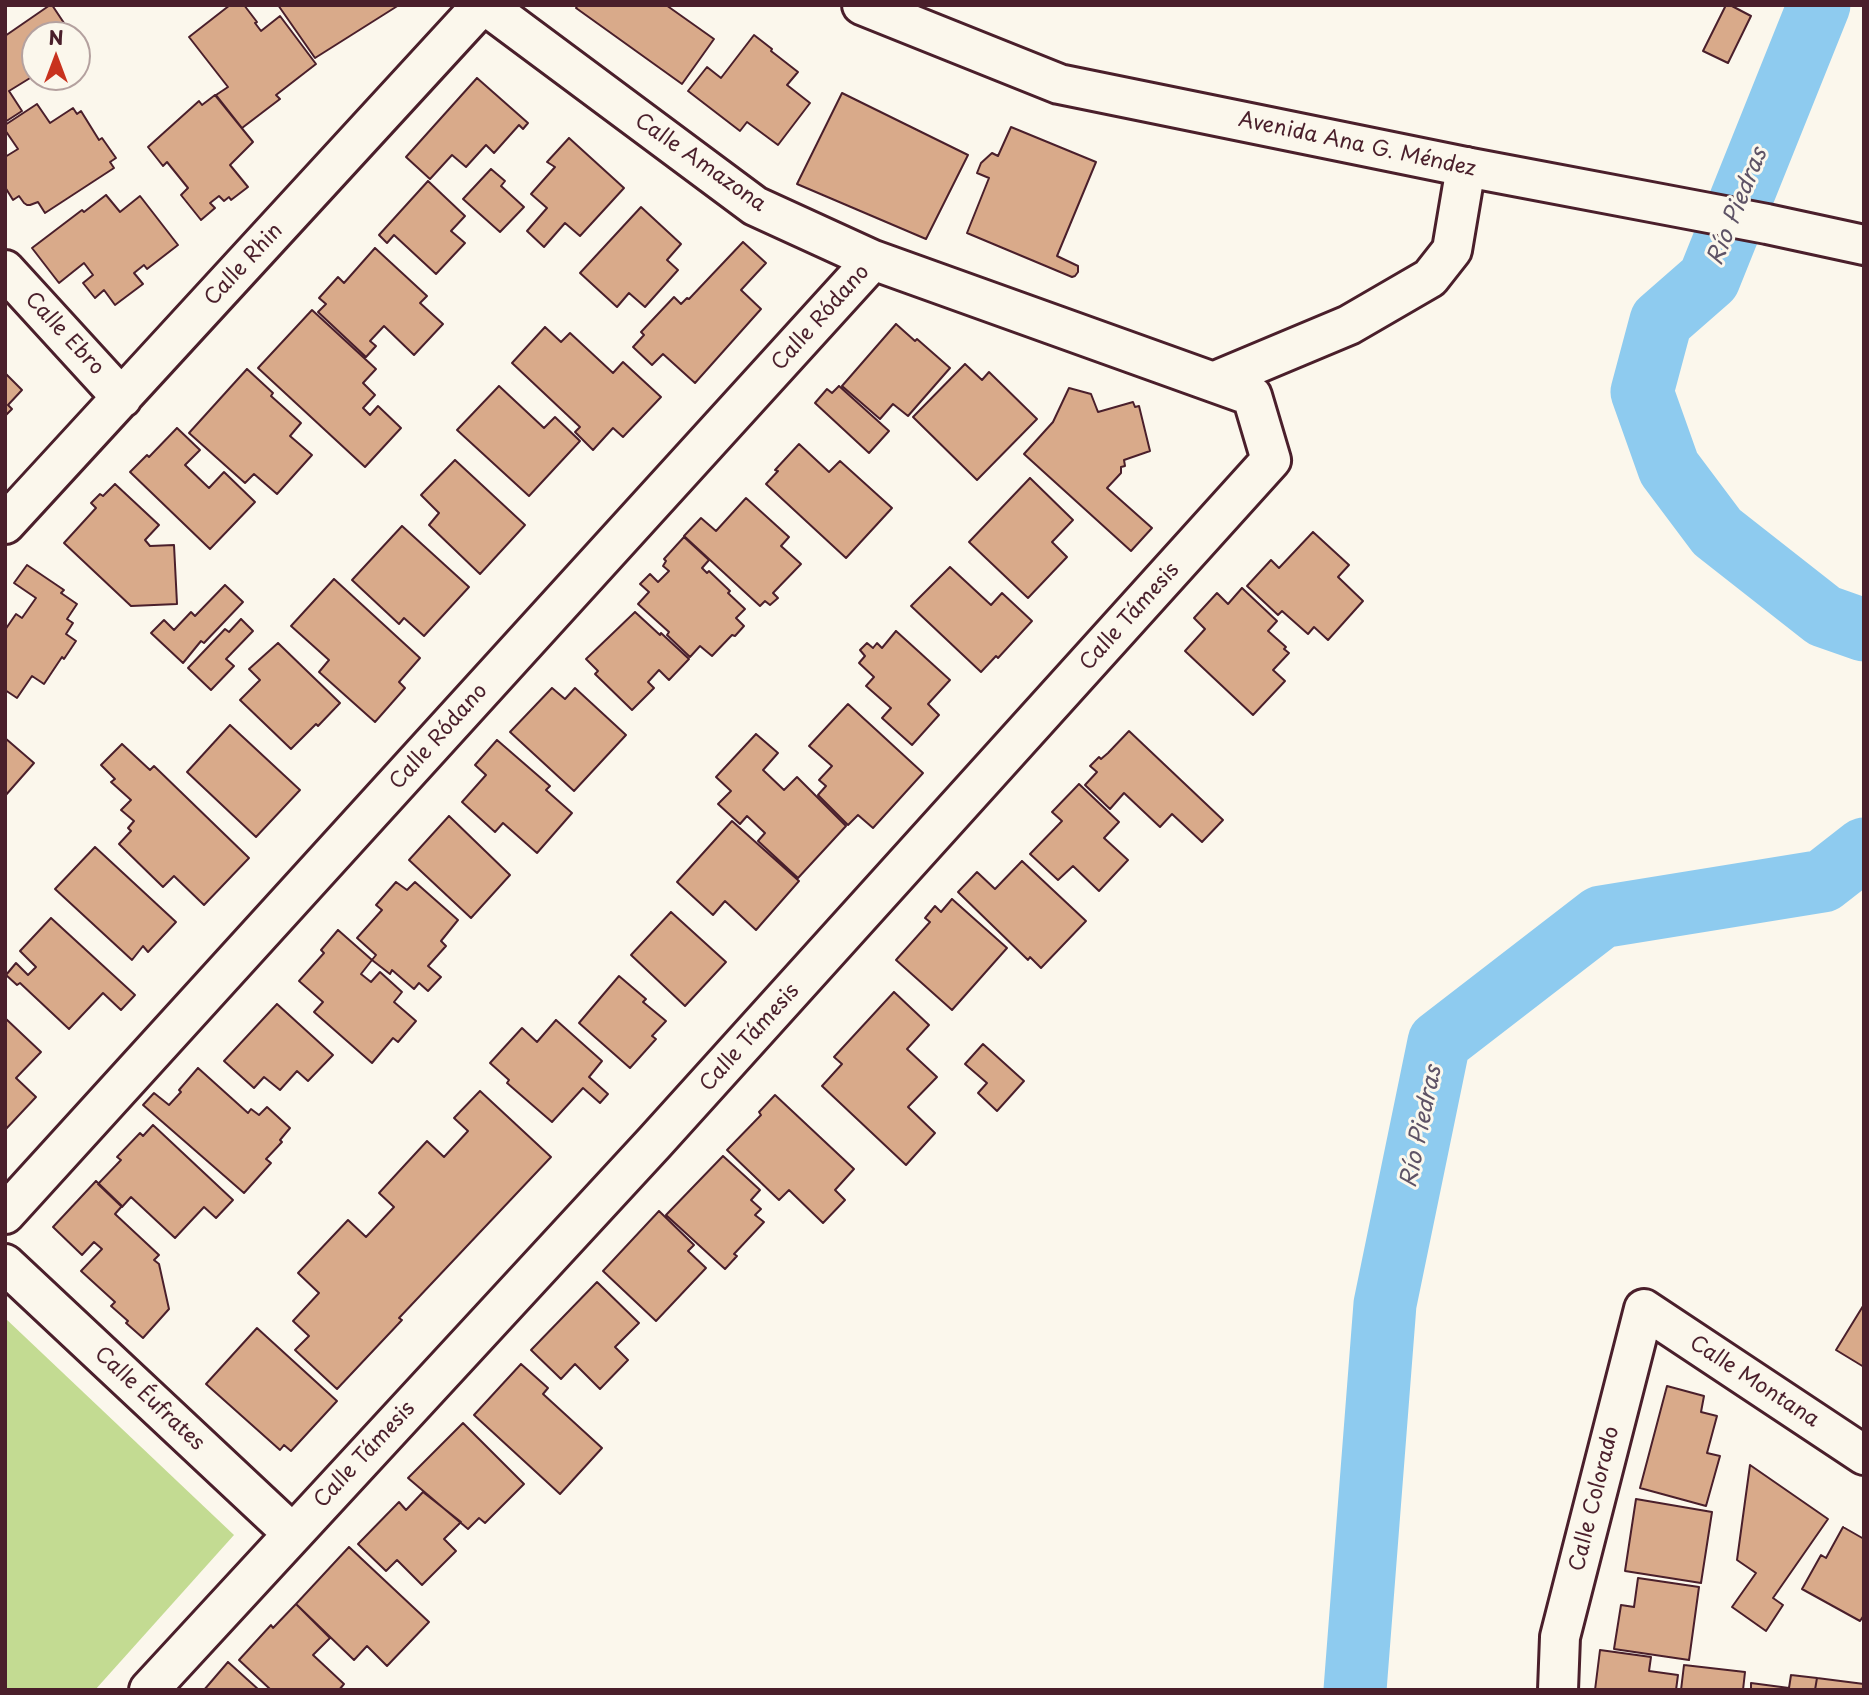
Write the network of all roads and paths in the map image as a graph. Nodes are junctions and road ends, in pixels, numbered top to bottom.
1 (484, 5) edge
2 (862, 5) edge
3 (1466, 167) junction
4 (1864, 245) edge
5 (873, 261) junction
6 (5, 270) edge
7 (1213, 382) junction
8 (122, 397) junction
9 (5, 523) edge
10 (5, 1214) edge
11 (5, 1264) edge
12 (1644, 1309) joint
13 (1864, 1455) edge
14 (292, 1533) junction
15 (149, 1690) edge
16 (1558, 1690) edge

1 - 5 street, Calle Amazona
1 - 8 street, Calle Rhin
2 - 3 street, Avenida Ana G. Méndez
3 - 4 street, Avenida Ana G. Méndez
3 - 7 street
5 - 7 street, Calle Amazona
5 - 10 street, Calle Ródano
6 - 8 street, Calle Ebro
7 - 14 street, Calle Támesis
8 - 9 street, Calle Rhin
11 - 14 street, Calle Éufrates
12 - 13 street, Calle Montana
12 - 16 street, Calle Colorado
14 - 15 street, Calle Támesis

